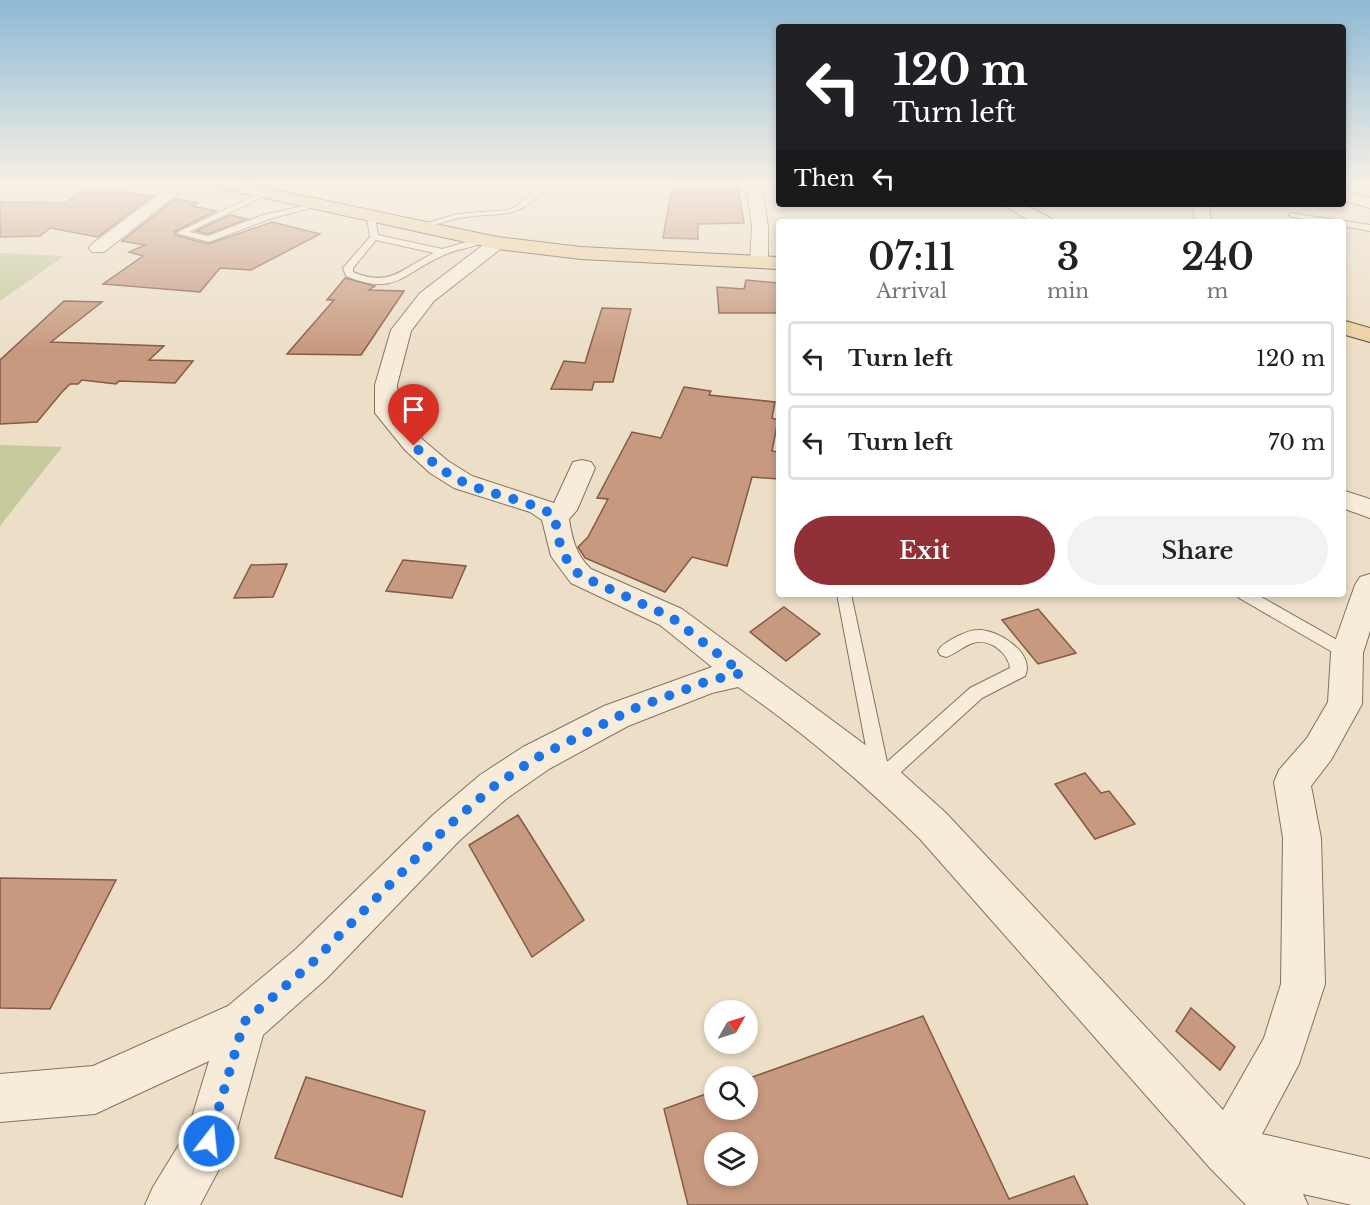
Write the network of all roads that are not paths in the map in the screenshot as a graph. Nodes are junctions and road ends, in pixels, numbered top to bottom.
1 (111, 238) edge
2 (374, 238) edge
3 (381, 238) edge
4 (472, 238) edge
5 (760, 238) edge
6 (490, 242) junction
7 (98, 248) dead end
8 (442, 252) junction
9 (759, 261) junction
10 (776, 263) edge
11 (1346, 328) edge
12 (1370, 335) edge
13 (582, 468) dead end
14 (1346, 500) edge
15 (1370, 509) edge
16 (555, 516) junction
17 (1370, 585) edge
18 (845, 597) edge
19 (1249, 597) edge
20 (946, 651) dead end
21 (1347, 652) junction
22 (742, 673) junction
23 (882, 778) junction
24 (244, 1022) junction
25 (0, 1098) edge
26 (1227, 1151) junction
27 (1370, 1184) edge
28 (171, 1205) edge
29 (1282, 1205) edge

1 - 7 street
2 - 8 lane
3 - 8 lane
4 - 6 main road
5 - 9 street
6 - 8 lane
6 - 9 main road
6 - 16 street
9 - 10 main road
11 - 12 main road
13 - 16 street
14 - 15 street
16 - 22 street
17 - 21 street
18 - 23 lane
19 - 21 lane
20 - 23 lane
21 - 26 street
22 - 23 street
22 - 24 street
23 - 26 street
24 - 25 street
24 - 28 street
26 - 27 street
26 - 29 street

